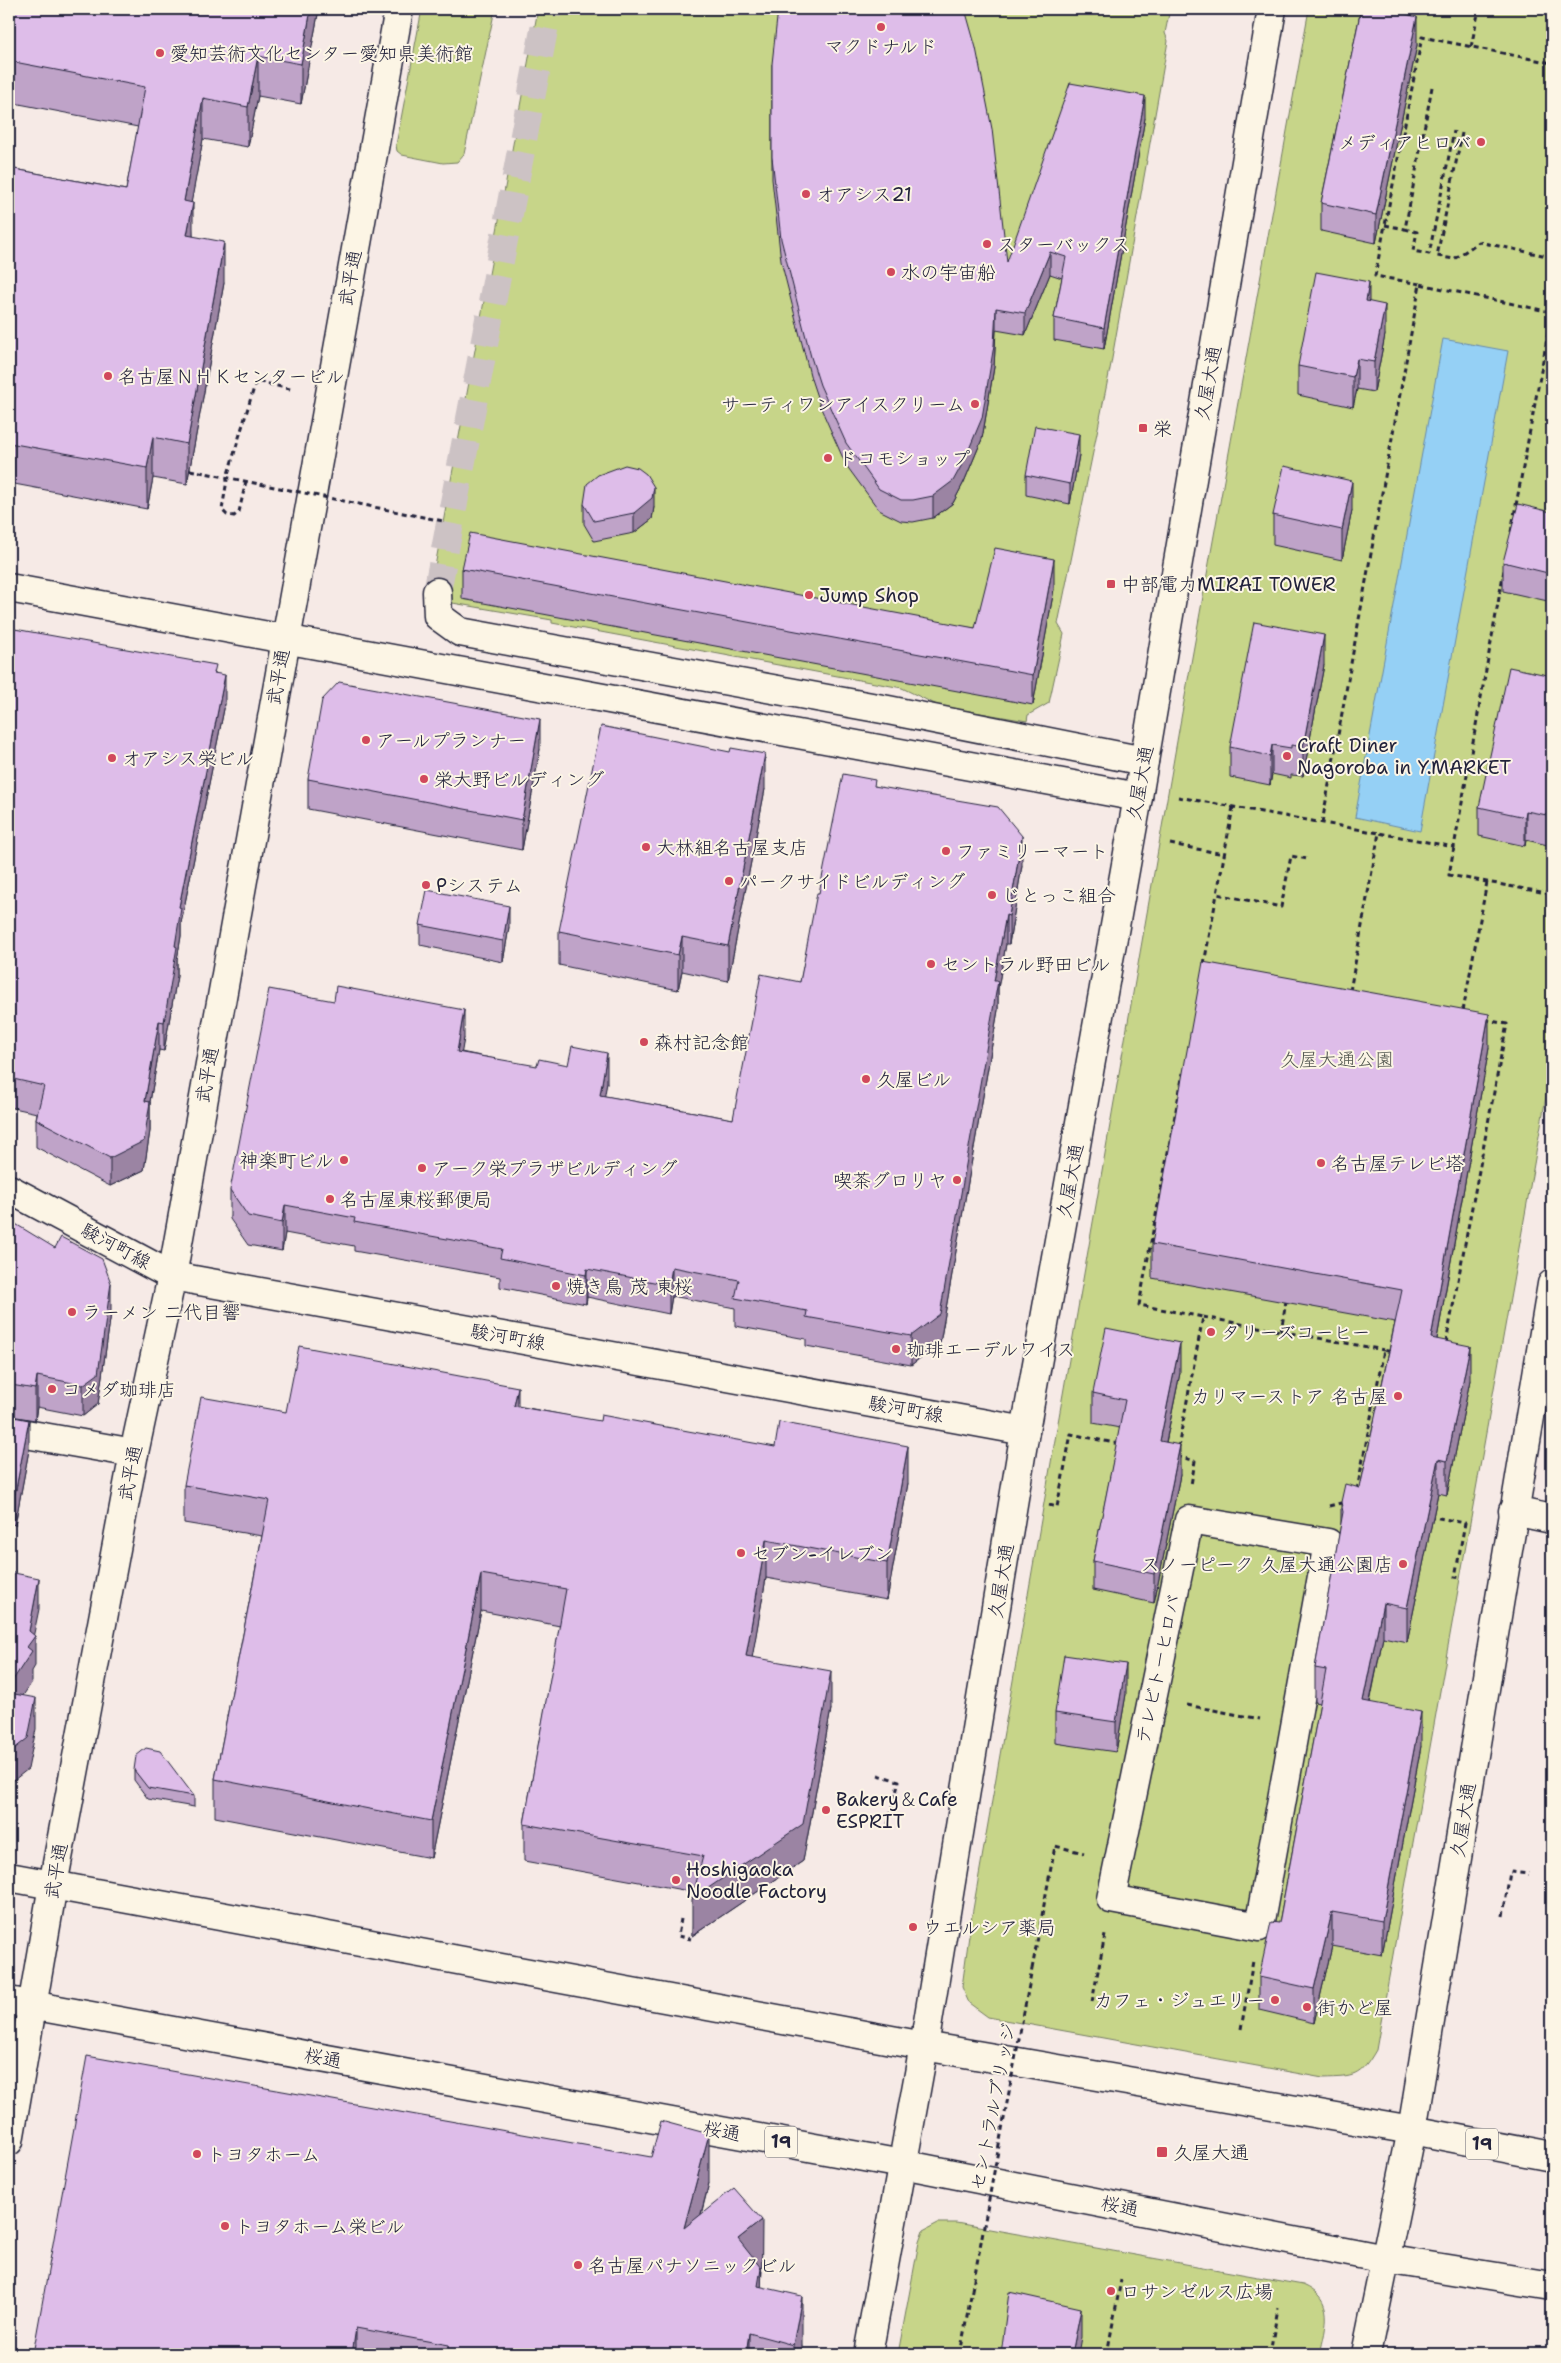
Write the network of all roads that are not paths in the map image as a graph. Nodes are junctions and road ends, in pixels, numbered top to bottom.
1 (399, 9) edge
2 (1272, 9) edge
3 (9, 588) edge
4 (437, 592) tunnel mouth
5 (284, 638) junction
6 (1144, 761) junction
7 (1138, 797) junction
8 (9, 1189) edge
9 (172, 1276) junction
10 (1552, 1284) edge
11 (9, 1431) edge
12 (1025, 1431) junction
13 (134, 1453) junction
14 (1514, 1511) junction
15 (1552, 1519) edge
16 (9, 1877) edge
17 (53, 1885) junction
18 (1111, 1899) joint
19 (21, 2003) edge
20 (924, 2046) junction
21 (1412, 2130) junction
22 (9, 2140) edge
23 (1552, 2157) edge
24 (902, 2164) junction
25 (1385, 2259) junction
26 (1552, 2286) edge
27 (868, 2354) edge
28 (1366, 2354) edge

1 - 5 main road, 武平通
2 - 6 main road, 久屋大通
3 - 5 main road
4 - 6 main road
5 - 7 main road
5 - 9 main road, 武平通
6 - 7 main road, 久屋大通
7 - 12 main road, 久屋大通
8 - 9 main road, 駿河町線
9 - 12 main road, 駿河町線
9 - 13 main road, 武平通
10 - 14 main road, 久屋大通
11 - 13 main road
12 - 20 main road, 久屋大通
13 - 17 main road, 武平通
14 - 15 main road
14 - 21 main road, 久屋大通
16 - 17 main road, 19
17 - 19 main road, 武平通
17 - 20 main road, 19
18 - 18 main road, テレビトーヒロバ
19 - 22 main road, 武平通
19 - 24 main road, 桜通 / 19
20 - 21 main road, 19
20 - 24 main road, 久屋大通
21 - 23 main road, 19
21 - 25 main road, 久屋大通
24 - 25 main road, 桜通 / 19
24 - 27 main road, 久屋大通
25 - 26 main road, 桜通 / 19
25 - 28 main road, 久屋大通

